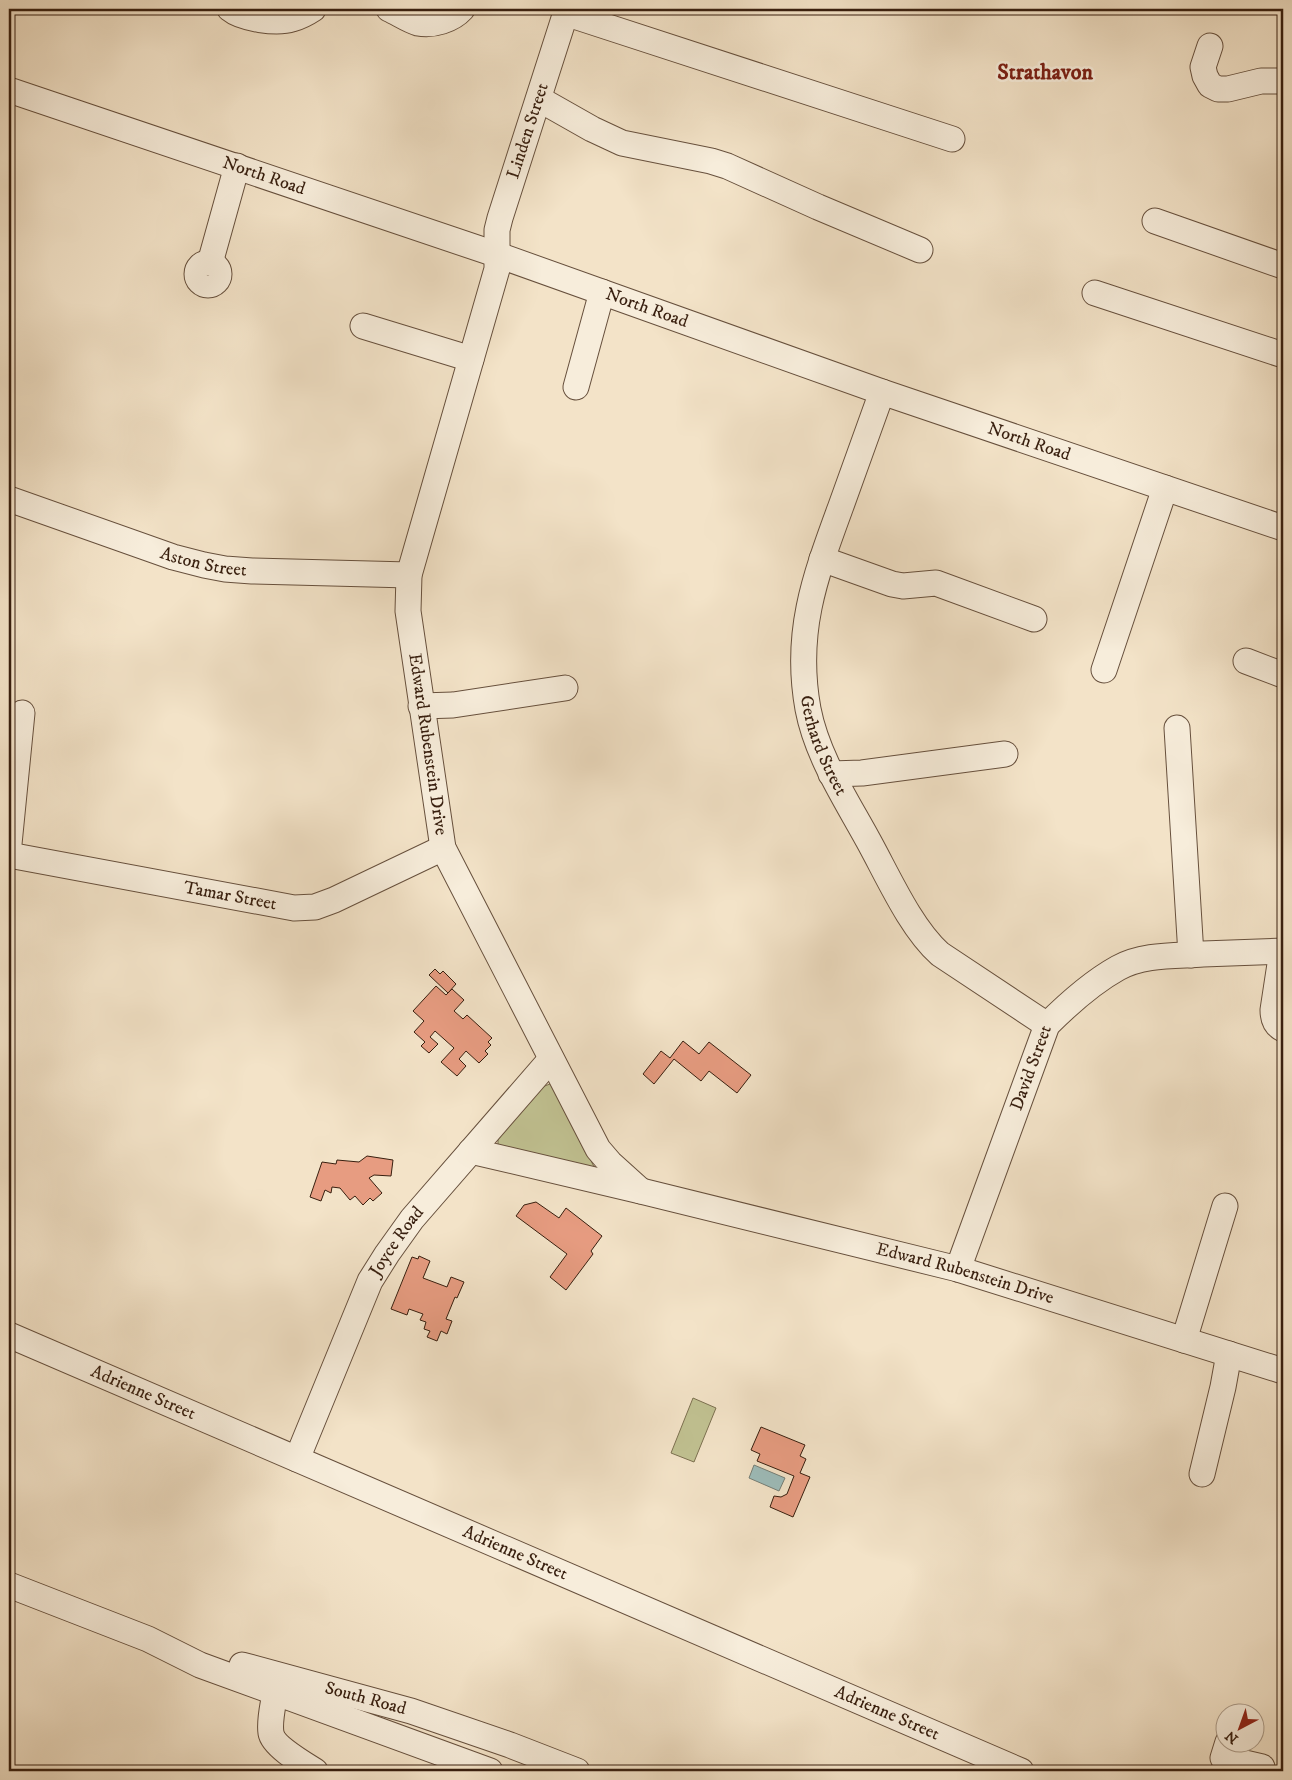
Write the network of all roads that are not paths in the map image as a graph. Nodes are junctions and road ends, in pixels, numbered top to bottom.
1 (230, 9) edge
2 (313, 9) edge
3 (389, 9) edge
4 (462, 9) edge
5 (566, 11) edge
6 (1210, 46) dead end
7 (1283, 82) edge
8 (9, 90) edge
9 (539, 99) junction
10 (952, 139) dead end
11 (237, 166) junction
12 (1155, 221) dead end
13 (920, 250) dead end
14 (498, 255) junction
15 (210, 263) dead end
16 (1283, 266) edge
17 (602, 292) junction
18 (1095, 293) dead end
19 (363, 326) dead end
20 (1283, 355) edge
21 (472, 359) junction
22 (576, 387) dead end
23 (882, 392) junction
24 (1166, 488) junction
25 (9, 499) edge
26 (1283, 528) edge
27 (822, 559) junction
28 (409, 575) junction
29 (1034, 619) dead end
30 (1246, 661) dead end
31 (1104, 670) dead end
32 (1283, 674) edge
33 (564, 688) dead end
34 (421, 706) junction
35 (22, 713) dead end
36 (1177, 728) dead end
37 (1005, 754) dead end
38 (831, 774) junction
39 (9, 844) edge
40 (442, 848) junction
41 (9, 855) edge
42 (1283, 951) edge
43 (1191, 955) junction
44 (1047, 1025) junction
45 (1283, 1029) edge
46 (551, 1059) junction
47 (471, 1151) junction
48 (641, 1191) junction
49 (1225, 1206) dead end
50 (958, 1269) junction
51 (9, 1335) edge
52 (1184, 1340) junction
53 (1229, 1354) junction
54 (1283, 1371) edge
55 (297, 1459) junction
56 (1202, 1474) dead end
57 (9, 1585) edge
58 (148, 1639) junction
59 (275, 1694) junction
60 (1223, 1757) edge
61 (1262, 1767) dead end
62 (315, 1771) edge
63 (490, 1771) edge
64 (577, 1771) edge
65 (1021, 1771) edge

1 - 2 street
3 - 4 street
5 - 9 street, Linden Street
5 - 10 street
6 - 7 street
8 - 11 street, North Road
9 - 13 street
9 - 14 street, Linden Street
11 - 14 street, North Road
11 - 15 street
12 - 16 street
14 - 17 street, North Road
14 - 21 street, Edward Rubenstein Drive
17 - 22 street
17 - 23 street, North Road
18 - 20 street
19 - 21 street
21 - 28 street, Edward Rubenstein Drive
23 - 24 street, North Road
23 - 27 street, Gerhard Street
24 - 26 street, North Road
24 - 31 street
25 - 28 street, Aston Street
27 - 29 street
27 - 38 street, Gerhard Street
28 - 34 street, Edward Rubenstein Drive
30 - 32 street
33 - 34 street
34 - 40 street, Edward Rubenstein Drive
35 - 39 street
36 - 43 street
37 - 38 street
38 - 44 street, Gerhard Street
40 - 41 street, Tamar Street
40 - 46 street, Edward Rubenstein Drive
42 - 43 street, David Street
42 - 45 street
43 - 44 street, David Street
44 - 50 street, David Street
46 - 47 street, Joyce Road
46 - 48 street, Edward Rubenstein Drive
47 - 48 street, Edward Rubenstein Drive
47 - 55 street, Joyce Road
48 - 50 street, Edward Rubenstein Drive
49 - 52 street
50 - 52 street, Edward Rubenstein Drive
51 - 55 street, Adrienne Street
52 - 53 street, Edward Rubenstein Drive
53 - 54 street, Edward Rubenstein Drive
53 - 56 street
55 - 65 street, Adrienne Street
57 - 58 street, South Road
58 - 59 street, South Road
58 - 64 street, South Road
59 - 62 street
59 - 63 street, South Road
60 - 61 street

